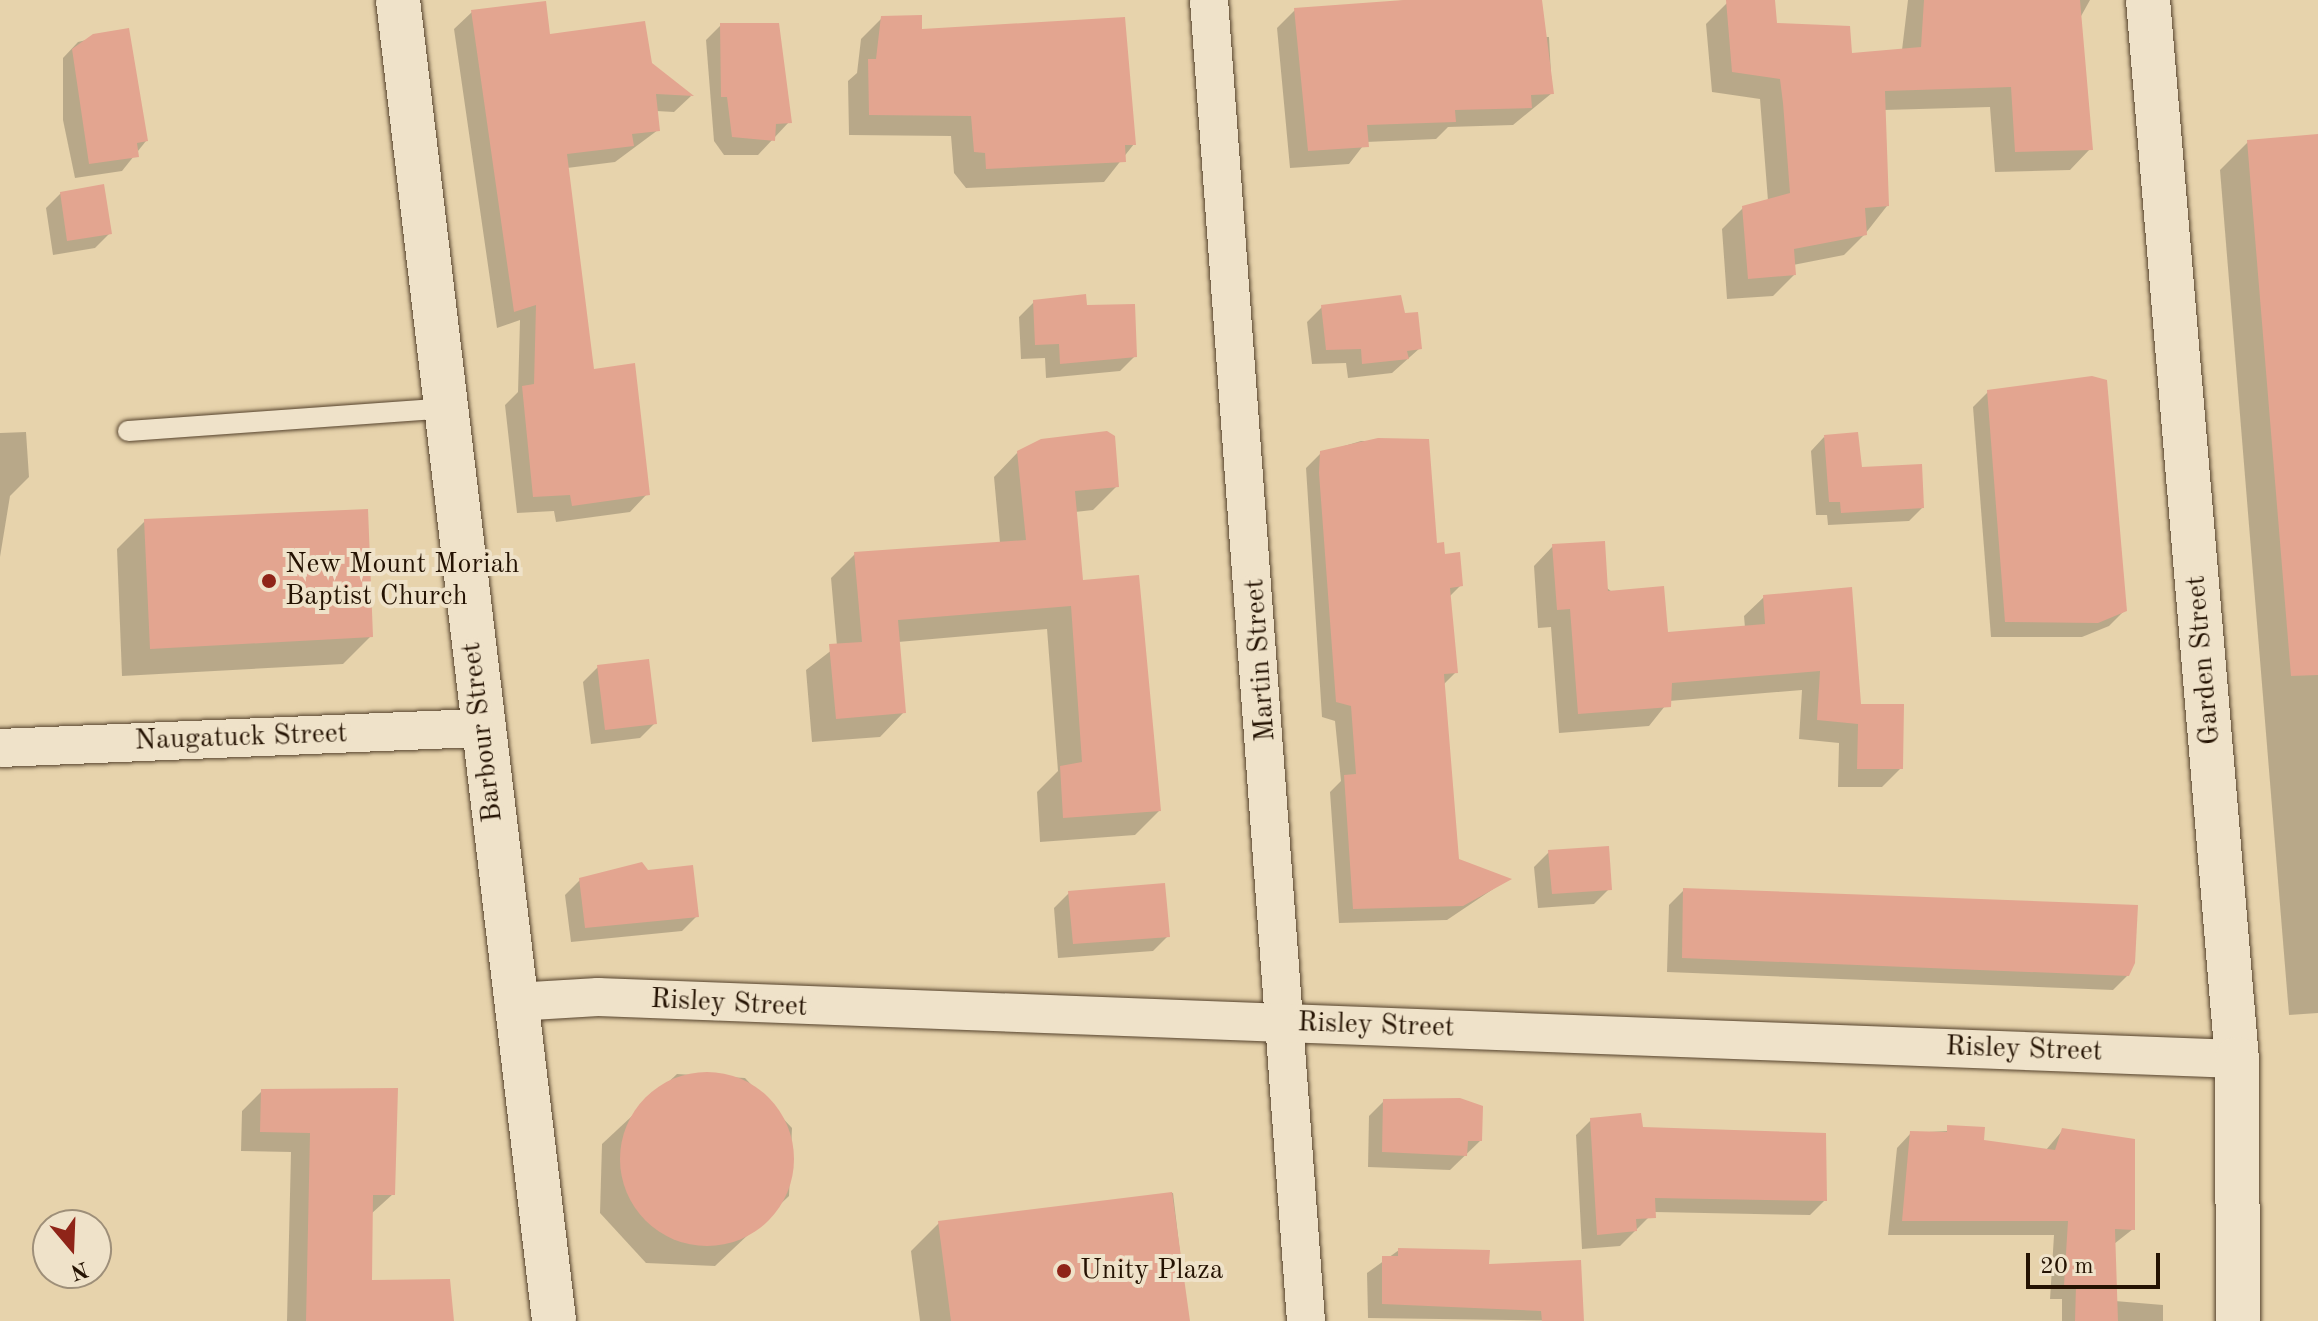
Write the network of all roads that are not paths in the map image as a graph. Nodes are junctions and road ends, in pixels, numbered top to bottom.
1 (398, 0) edge
2 (1209, 0) edge
3 (2148, 0) edge
4 (446, 408) junction
5 (128, 431) dead end
6 (483, 728) junction
7 (0, 748) edge
8 (515, 1002) junction
9 (1286, 1023) junction
10 (2237, 1059) junction
11 (554, 1321) edge
12 (1306, 1321) edge
13 (2238, 1321) edge

1 - 4 street, Barbour Street
2 - 9 street, Martin Street
3 - 10 street, Garden Street
4 - 5 lane
4 - 6 street, Barbour Street
6 - 7 street, Naugatuck Street
6 - 8 street, Barbour Street
8 - 9 street, Risley Street
8 - 11 street, Barbour Street
9 - 10 street, Risley Street
9 - 12 street, Martin Street
10 - 13 street, Garden Street

